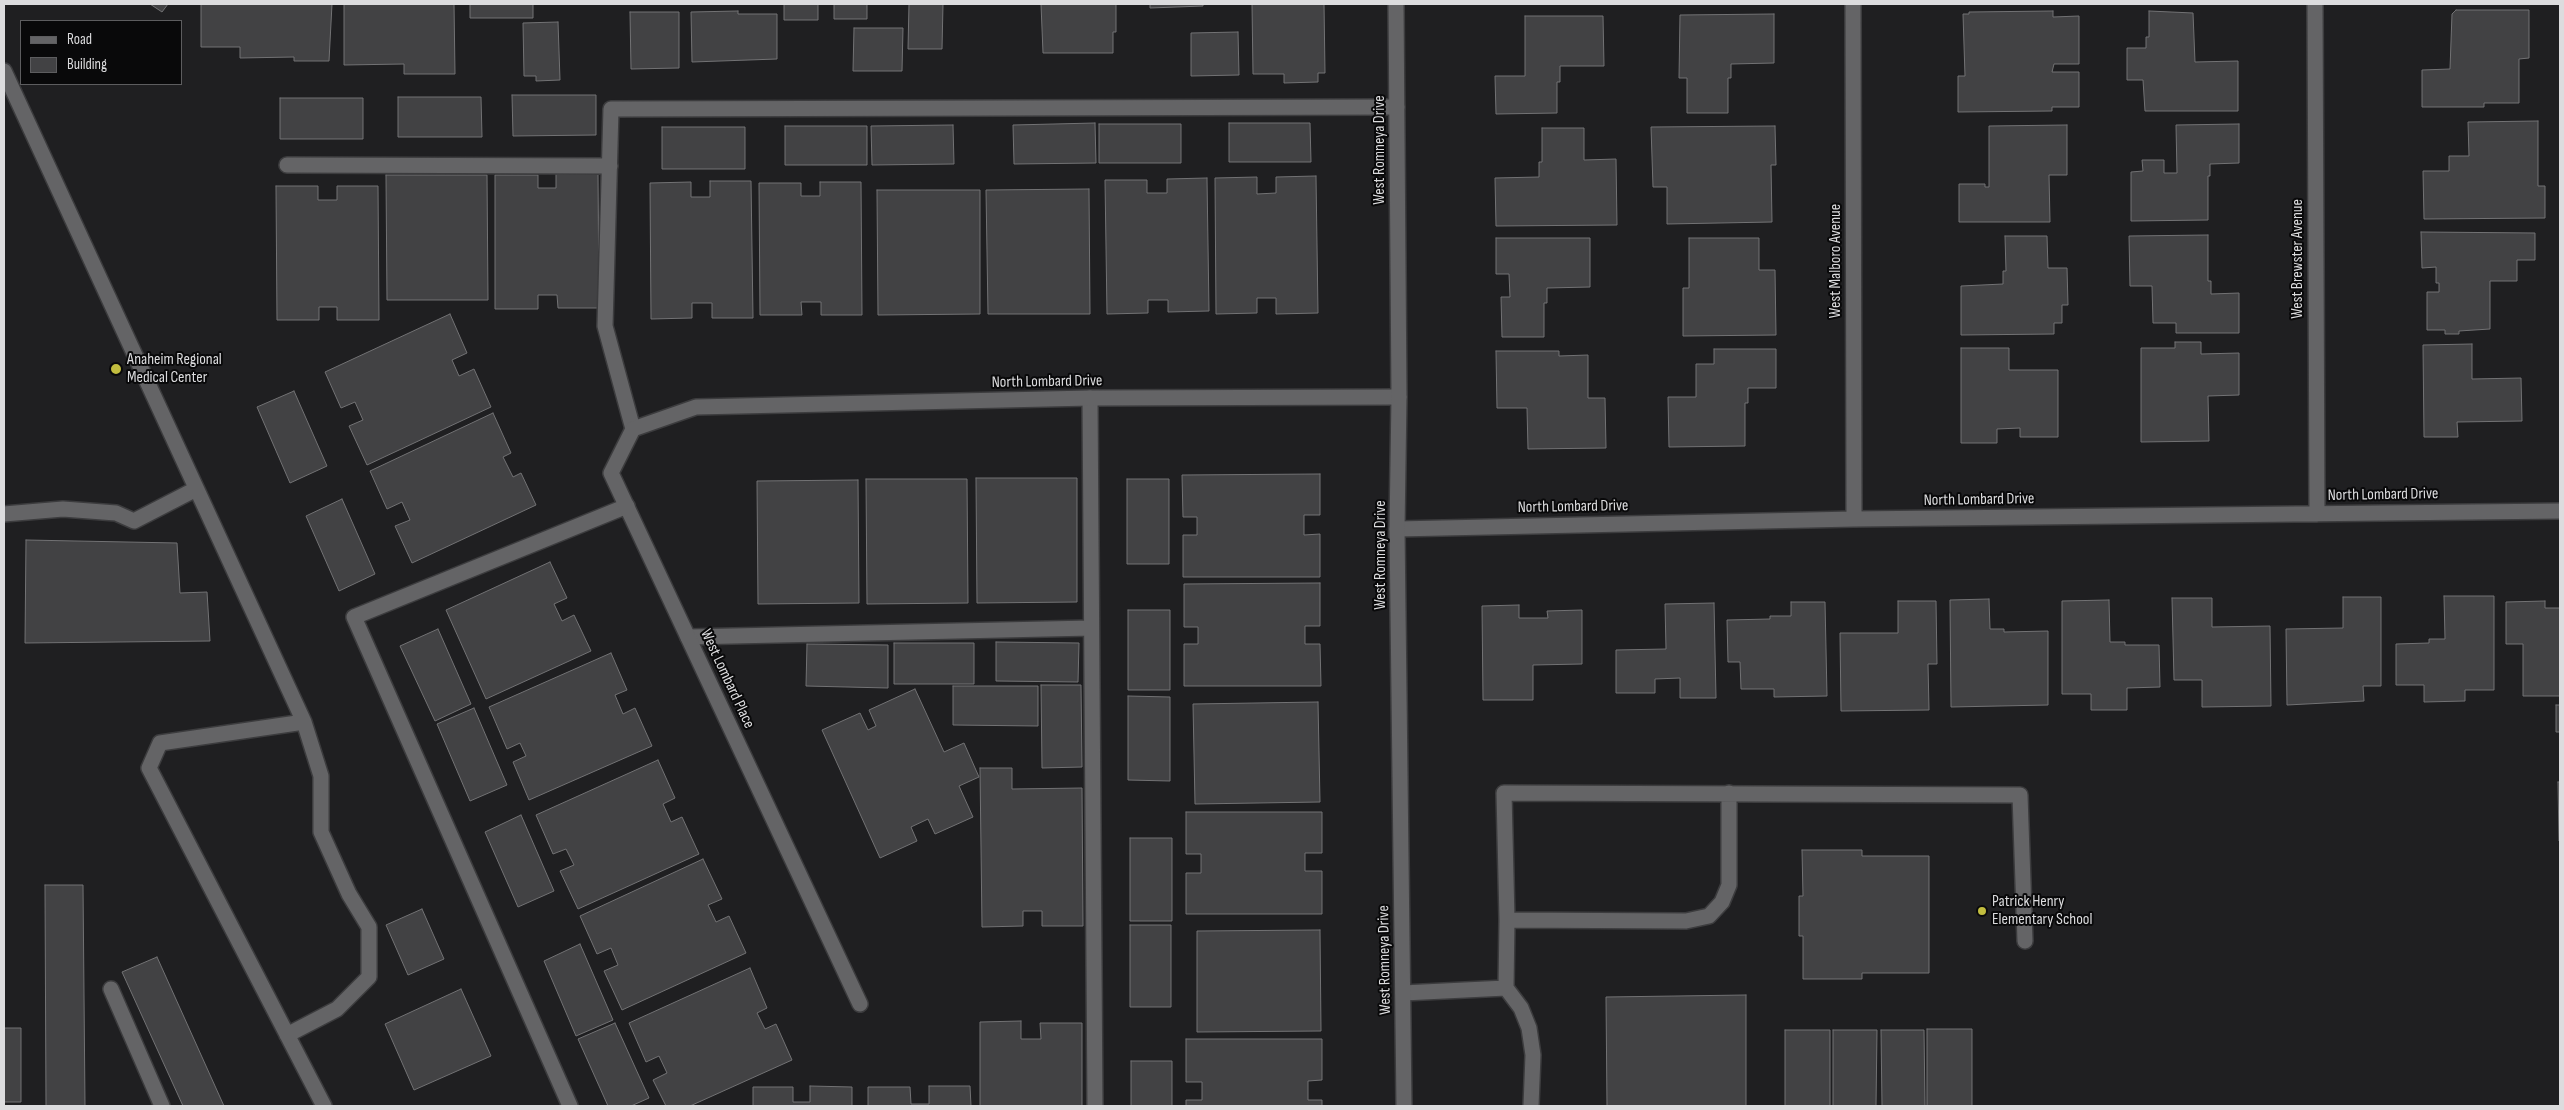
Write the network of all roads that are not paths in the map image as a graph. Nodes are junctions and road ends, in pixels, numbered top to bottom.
1 (1396, 4) edge
2 (1853, 4) edge
3 (2315, 4) edge
4 (4, 71) edge
5 (1397, 107) junction
6 (287, 165) dead end
7 (610, 166) junction
8 (1399, 397) junction
9 (1090, 398) junction
10 (633, 429) junction
11 (196, 489) junction
12 (627, 506) junction
13 (2560, 511) edge
14 (4, 514) edge
15 (2317, 514) junction
16 (1854, 519) junction
17 (1397, 529) junction
18 (1091, 628) junction
19 (688, 637) junction
20 (304, 722) junction
21 (1729, 793) junction
22 (1507, 920) junction
23 (2025, 941) dead end
24 (1506, 988) junction
25 (111, 989) dead end
26 (1402, 993) junction
27 (860, 1004) dead end
28 (287, 1035) junction
29 (162, 1106) edge
30 (324, 1106) edge
31 (570, 1106) edge
32 (1094, 1106) edge
33 (1404, 1106) edge
34 (1531, 1106) edge

1 - 5 street, West Romneya Drive
2 - 16 street, West Malboro Avenue
3 - 15 street, West Brewster Avenue
4 - 11 street
5 - 7 street
5 - 8 street, West Romneya Drive
6 - 7 street
7 - 10 street
8 - 9 street, North Lombard Drive
8 - 17 street, West Romneya Drive
9 - 10 street, North Lombard Drive
9 - 18 street
10 - 12 street, West Lombard Place
11 - 14 street
11 - 20 street
12 - 19 street, West Lombard Place
12 - 31 street
13 - 15 street, North Lombard Drive
15 - 16 street, North Lombard Drive
16 - 17 street, North Lombard Drive
17 - 26 street, West Romneya Drive
18 - 19 street
18 - 32 street
19 - 27 street, West Lombard Place
20 - 28 street
20 - 28 street
21 - 22 street
21 - 22 street
21 - 23 street
22 - 24 street
24 - 26 street
24 - 34 street
25 - 29 street
26 - 33 street, West Romneya Drive
28 - 30 street

